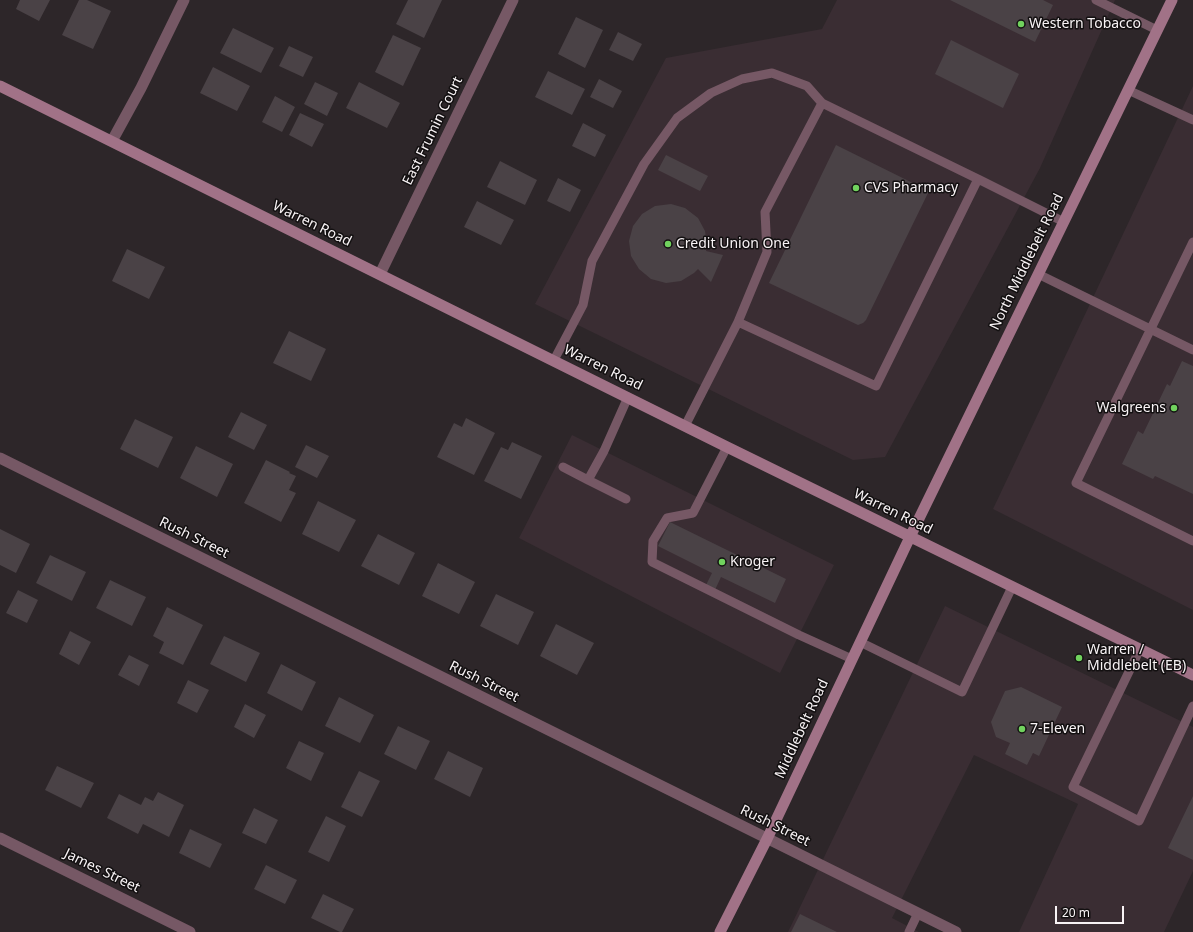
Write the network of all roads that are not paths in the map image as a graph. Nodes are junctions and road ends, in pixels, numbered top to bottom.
1 (184, 0) edge
2 (513, 0) edge
3 (1096, 0) edge
4 (1172, 0) edge
5 (1157, 30) junction
6 (0, 86) edge
7 (1128, 90) junction
8 (822, 103) junction
9 (1193, 120) edge
10 (112, 141) junction
11 (978, 180) junction
12 (1064, 222) junction
13 (1193, 242) edge
14 (380, 274) junction
15 (1038, 274) junction
16 (738, 322) junction
17 (1150, 329) junction
18 (1193, 350) edge
19 (554, 360) junction
20 (628, 397) junction
21 (685, 426) junction
22 (727, 447) junction
23 (0, 458) edge
24 (563, 467) dead end
25 (588, 480) junction
26 (626, 499) dead end
27 (910, 537) junction
28 (1193, 542) edge
29 (1012, 587) junction
30 (860, 642) junction
31 (1140, 649) junction
32 (852, 659) junction
33 (1193, 675) edge
34 (1193, 706) edge
35 (0, 838) edge
36 (767, 839) junction
37 (918, 914) junction
38 (190, 932) edge
39 (720, 932) edge
40 (909, 932) edge
41 (956, 932) edge

1 - 10 street
2 - 14 street, East Frumin Court
3 - 5 lane
4 - 5 main road, North Middlebelt Road
5 - 7 main road, North Middlebelt Road
6 - 10 main road, Warren Road
7 - 9 lane
7 - 12 main road, North Middlebelt Road
8 - 11 lane
8 - 16 lane
8 - 19 lane
10 - 14 main road, Warren Road
11 - 12 lane
11 - 16 lane
12 - 15 main road, North Middlebelt Road
13 - 17 lane
14 - 19 main road, Warren Road
15 - 17 lane
15 - 27 main road, North Middlebelt Road
16 - 21 lane
17 - 18 lane
17 - 28 lane
19 - 20 main road, Warren Road
20 - 21 main road, Warren Road
20 - 25 lane
21 - 22 main road, Warren Road
22 - 27 main road, Warren Road
22 - 32 lane
23 - 36 street, Rush Street
24 - 25 lane
25 - 26 lane
27 - 29 main road, Warren Road
27 - 30 main road, Middlebelt Road
29 - 30 lane
29 - 31 main road, Warren Road
30 - 32 main road, Middlebelt Road
31 - 33 main road, Warren Road
31 - 34 lane
32 - 36 main road, Middlebelt Road
35 - 38 street, James Street
36 - 37 street, Rush Street
36 - 39 main road, Middlebelt Road
37 - 40 lane
37 - 41 street, Rush Street

